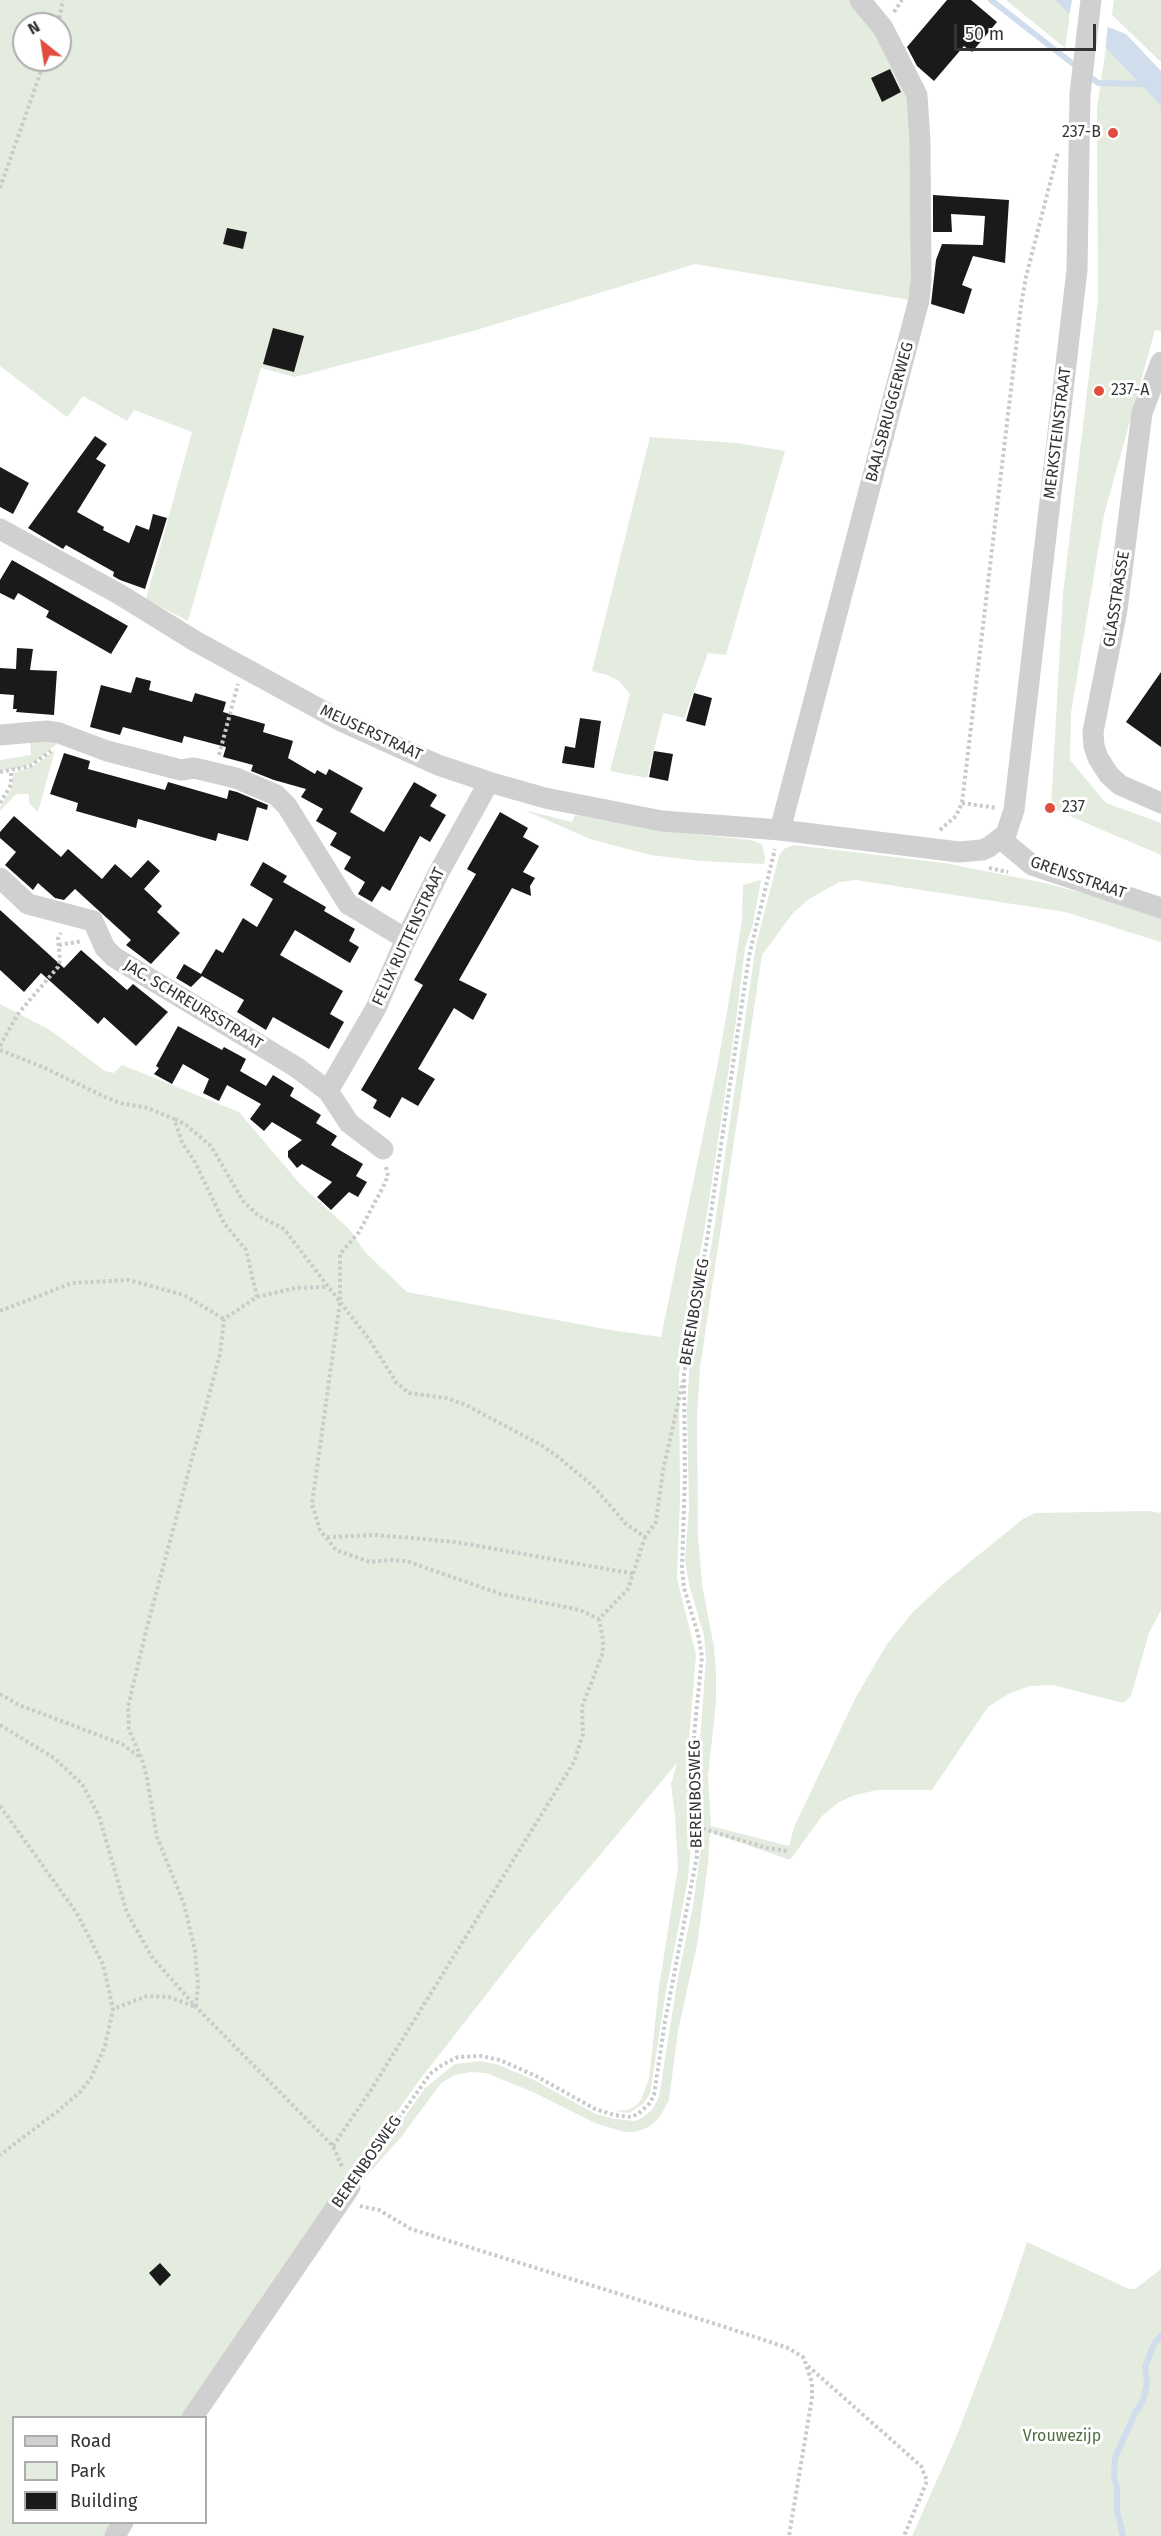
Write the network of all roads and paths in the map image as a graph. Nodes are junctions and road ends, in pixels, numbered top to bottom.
1 (860, 0) edge
2 (1091, 0) edge
3 (41, 72) edge
4 (0, 188) edge
5 (1049, 188) dead end
6 (1161, 362) edge
7 (0, 529) edge
8 (243, 667) junction
9 (0, 735) edge
10 (65, 735) junction
11 (11, 771) junction
12 (0, 772) edge
13 (214, 773) junction
14 (489, 782) junction
15 (0, 803) edge
16 (1161, 803) edge
17 (780, 830) junction
18 (1001, 839) junction
19 (915, 847) junction
20 (0, 878) edge
21 (1161, 908) edge
22 (69, 914) junction
23 (406, 939) junction
24 (0, 1048) edge
25 (328, 1091) junction
26 (174, 1119) junction
27 (383, 1149) joint
28 (329, 1287) junction
29 (257, 1297) junction
30 (340, 1302) junction
31 (0, 1311) edge
32 (224, 1319) junction
33 (684, 1374) junction
34 (326, 1537) junction
35 (645, 1537) junction
36 (635, 1574) junction
37 (599, 1619) junction
38 (0, 1694) edge
39 (0, 1725) edge
40 (142, 1759) junction
41 (0, 1806) edge
42 (698, 1827) junction
43 (788, 1851) dead end
44 (196, 2007) junction
45 (112, 2009) junction
46 (333, 2146) junction
47 (0, 2155) edge
48 (347, 2192) junction
49 (808, 2366) junction
50 (193, 2416) edge
51 (789, 2536) edge
52 (903, 2536) edge

1 - 17 street, BAALSBRUGGERWEG
2 - 18 street, MERKSTEINSTRAAT
3 - 4 path
5 - 19 path
6 - 16 street, GLASSTRASSE
7 - 8 street, MEUSERSTRAAT
8 - 13 path
8 - 14 street, MEUSERSTRAAT
9 - 10 street
10 - 11 path
10 - 13 street
11 - 12 path
11 - 15 path
13 - 23 street
14 - 17 street, MEUSERSTRAAT
14 - 23 street, FELIX RUTTENSTRAAT
17 - 19 street
17 - 33 path, BERENBOSWEG
18 - 19 street
18 - 21 street, GRENSSTRAAT
20 - 22 street, JAC. SCHREURSSTRAAT
22 - 24 path
22 - 25 street, JAC. SCHREURSSTRAAT
23 - 25 street, FELIX RUTTENSTRAAT
24 - 26 path
25 - 27 street, JAC. SCHREURSSTRAAT
26 - 28 path
26 - 29 path
27 - 30 path
28 - 29 path
28 - 30 path
29 - 32 path
30 - 34 path
30 - 35 path
31 - 32 path
32 - 40 path
33 - 35 path
33 - 42 path, BERENBOSWEG
34 - 36 path
34 - 37 path
35 - 36 path
36 - 37 path
37 - 46 path
38 - 40 path
39 - 44 path
40 - 44 path
41 - 45 path
42 - 43 path
42 - 48 path, BERENBOSWEG
44 - 45 path
44 - 46 path
45 - 47 path
46 - 48 path
48 - 49 path
48 - 50 street, BERENBOSWEG
49 - 51 path
49 - 52 path

